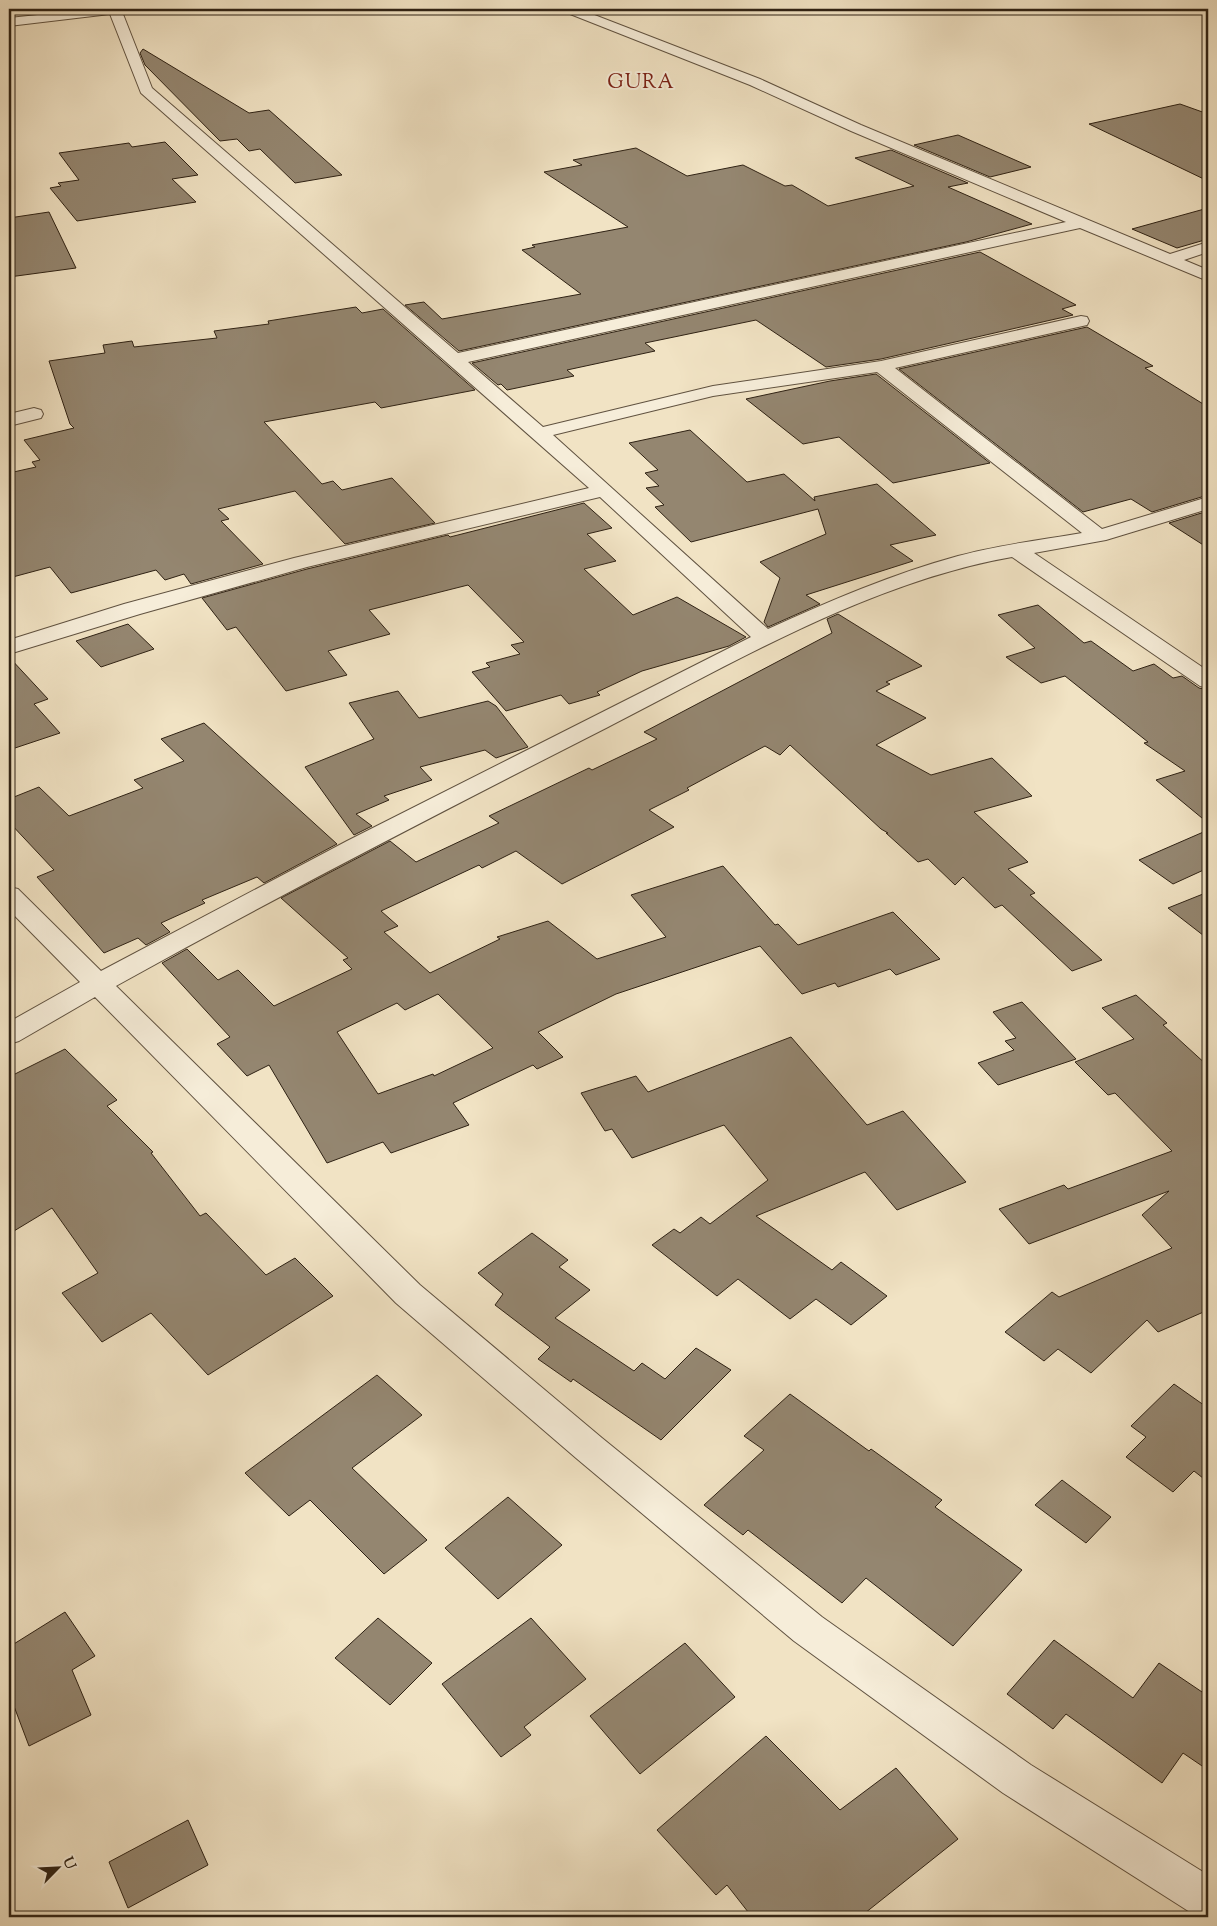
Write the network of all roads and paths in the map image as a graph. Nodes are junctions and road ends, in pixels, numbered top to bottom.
1 (115, 9) edge
2 (569, 9) edge
3 (9, 22) edge
4 (1082, 223) junction
5 (1208, 247) edge
6 (1168, 260) junction
7 (1208, 276) edge
8 (1081, 322) dead end
9 (456, 359) junction
10 (881, 366) junction
11 (34, 414) dead end
12 (9, 420) edge
13 (539, 433) junction
14 (604, 490) junction
15 (1208, 503) edge
16 (1099, 536) junction
17 (1016, 550) junction
18 (765, 638) junction
19 (9, 647) edge
20 (1208, 681) edge
21 (9, 895) edge
22 (98, 982) junction
23 (9, 1034) edge
24 (1208, 1898) edge

1 - 3 street
1 - 9 street
2 - 4 street
4 - 6 street
4 - 9 street
5 - 6 street
6 - 7 street
8 - 10 street
9 - 13 street
10 - 13 street
10 - 16 street
11 - 12 street
13 - 14 street
14 - 18 street
14 - 19 street
15 - 16 street
16 - 17 street
17 - 18 street
17 - 20 street
18 - 22 street
21 - 22 street
22 - 23 street
22 - 24 street

